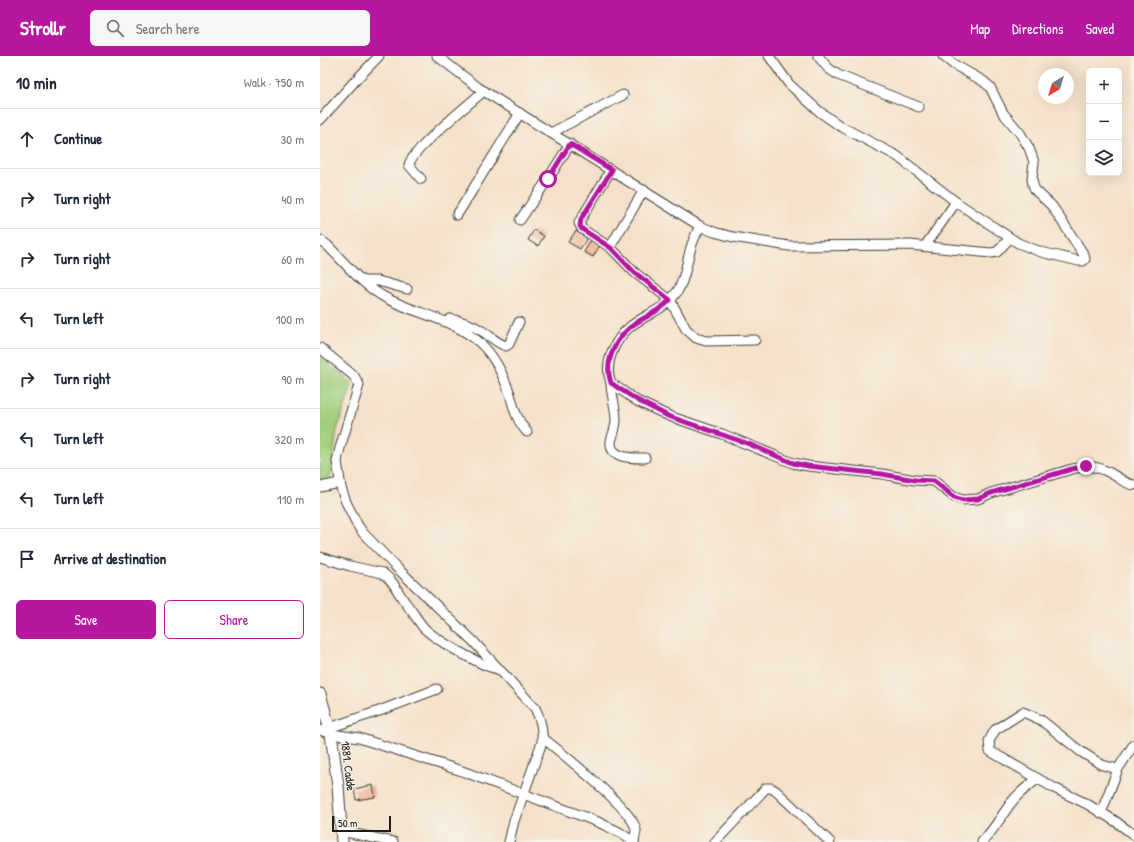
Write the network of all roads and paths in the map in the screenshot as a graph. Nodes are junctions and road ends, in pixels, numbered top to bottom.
1 (379, 56) edge
2 (437, 56) edge
3 (769, 56) edge
4 (818, 56) edge
5 (943, 56) edge
6 (484, 91) junction
7 (623, 95) dead end
8 (919, 107) dead end
9 (520, 113) junction
10 (320, 120) edge
11 (550, 132) junction
12 (570, 144) junction
13 (612, 170) junction
14 (421, 179) dead end
15 (644, 190) junction
16 (956, 202) junction
17 (457, 215) dead end
18 (520, 220) dead end
19 (700, 226) junction
20 (1010, 238) junction
21 (320, 240) edge
22 (925, 246) junction
23 (610, 247) junction
24 (363, 281) junction
25 (407, 289) dead end
26 (670, 300) junction
27 (440, 320) junction
28 (519, 322) dead end
29 (755, 340) dead end
30 (320, 348) edge
31 (611, 383) junction
32 (528, 432) dead end
33 (645, 458) dead end
34 (340, 483) junction
35 (1134, 485) edge
36 (320, 487) edge
37 (320, 557) edge
38 (395, 566) junction
39 (387, 576) junction
40 (499, 669) junction
41 (437, 689) dead end
42 (320, 694) edge
43 (327, 731) edge
44 (543, 738) junction
45 (1134, 744) edge
46 (1118, 769) junction
47 (1038, 779) junction
48 (523, 795) junction
49 (1101, 813) junction
50 (1134, 835) edge
51 (342, 837) edge
52 (393, 842) edge
53 (509, 842) edge
54 (634, 842) edge
55 (715, 842) edge
56 (830, 842) edge
57 (982, 842) edge

1 - 10 street
2 - 6 street
3 - 16 street
4 - 8 street
5 - 20 street
6 - 9 street
6 - 14 street
7 - 11 street
9 - 11 street
9 - 17 street
11 - 12 street
12 - 13 street
12 - 18 street
13 - 15 street
13 - 23 street
15 - 19 street
15 - 23 street
16 - 20 street
16 - 22 street
19 - 22 street
19 - 26 street
20 - 22 street
21 - 24 street
23 - 26 street
24 - 25 street
24 - 27 street
26 - 29 street
26 - 31 street
27 - 28 street
27 - 32 street
30 - 34 street
31 - 33 street
31 - 35 street
34 - 36 street
34 - 38 street
37 - 39 street
38 - 39 street
38 - 40 street
39 - 40 street
40 - 44 street
41 - 43 street
42 - 43 street, 1881. Cadde
43 - 48 street
43 - 51 street, 1881. Cadde
44 - 48 street
44 - 54 street
45 - 46 street
46 - 47 street
46 - 49 street
47 - 49 street
47 - 57 street
48 - 53 street
48 - 54 street
49 - 50 street
51 - 52 street
55 - 56 street

